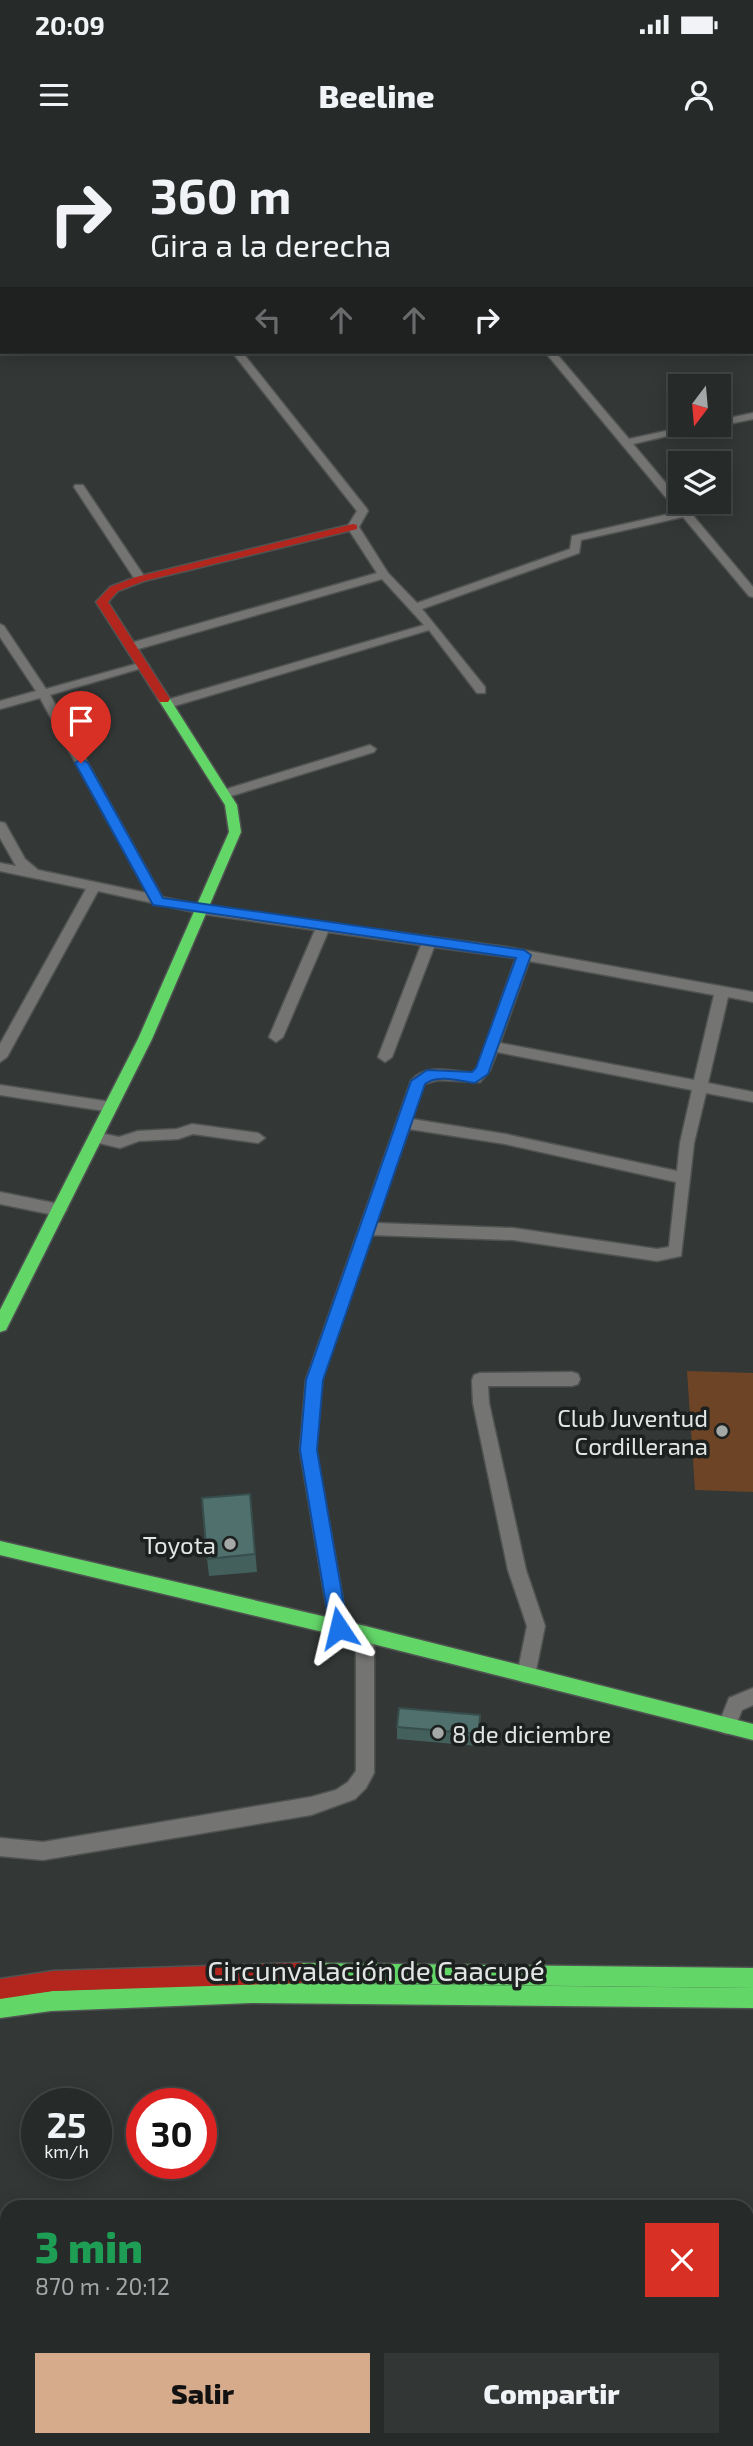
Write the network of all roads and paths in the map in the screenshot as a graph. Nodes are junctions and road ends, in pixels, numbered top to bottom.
1 (239, 354) edge
2 (552, 354) edge
3 (753, 416) edge
4 (732, 420) edge
5 (668, 434) edge
6 (625, 443) junction
7 (79, 487) dead end
8 (668, 496) edge
9 (683, 514) joint
10 (353, 527) junction
11 (384, 575) junction
12 (140, 579) junction
13 (753, 594) edge
14 (414, 608) junction
15 (432, 626) junction
16 (1, 628) edge
17 (131, 648) junction
18 (142, 666) junction
19 (481, 690) dead end
20 (43, 694) junction
21 (167, 704) junction
22 (0, 705) edge
23 (370, 749) dead end
24 (224, 794) junction
25 (0, 825) edge
26 (0, 867) edge
27 (34, 873) junction
28 (94, 887) junction
29 (158, 901) junction
30 (203, 910) junction
31 (323, 927) junction
32 (429, 942) junction
33 (524, 955) junction
34 (722, 991) junction
35 (753, 997) edge
36 (276, 1037) dead end
37 (491, 1046) junction
38 (0, 1057) edge
39 (384, 1057) dead end
40 (700, 1086) junction
41 (0, 1090) edge
42 (753, 1097) edge
43 (111, 1107) junction
44 (404, 1123) junction
45 (95, 1137) junction
46 (258, 1138) dead end
47 (684, 1178) junction
48 (0, 1198) edge
49 (59, 1210) junction
50 (367, 1229) junction
51 (0, 1326) edge
52 (572, 1379) dead end
53 (0, 1548) edge
54 (339, 1628) junction
55 (365, 1634) junction
56 (526, 1675) junction
57 (753, 1696) edge
58 (727, 1726) junction
59 (753, 1732) edge
60 (0, 1847) edge
61 (753, 1978) edge
62 (0, 1989) edge
63 (753, 1998) edge
64 (0, 2008) edge

1 - 10 street
2 - 6 street
3 - 4 street
5 - 6 street
6 - 8 street
7 - 12 street
9 - 13 street
9 - 14 street
10 - 11 street
10 - 12 main road
11 - 14 street
11 - 17 street
12 - 17 main road
14 - 15 street
15 - 19 street
15 - 21 street
16 - 20 street
17 - 18 main road
18 - 20 street
18 - 21 main road
20 - 22 street
20 - 29 street
21 - 24 main road
23 - 24 street
24 - 30 main road
25 - 27 street
26 - 27 street
27 - 28 street
28 - 29 street
28 - 38 street
29 - 30 street
30 - 31 street
30 - 43 main road
31 - 32 street
31 - 36 street
32 - 33 street
32 - 39 street
33 - 34 street
33 - 37 street
34 - 35 street
34 - 40 street
37 - 40 street
37 - 44 street
40 - 42 street
40 - 47 street
41 - 43 street
43 - 45 main road
44 - 47 street
44 - 50 street
45 - 46 street
45 - 49 main road
47 - 50 street
48 - 49 street
49 - 51 main road
50 - 54 street
52 - 56 street
53 - 54 main road
54 - 55 main road
55 - 56 main road
55 - 60 street
56 - 58 main road
57 - 58 street
58 - 59 main road
61 - 62 main road, Circunvalación de Caacupé
63 - 64 main road, Circunvalación de Caacupé

